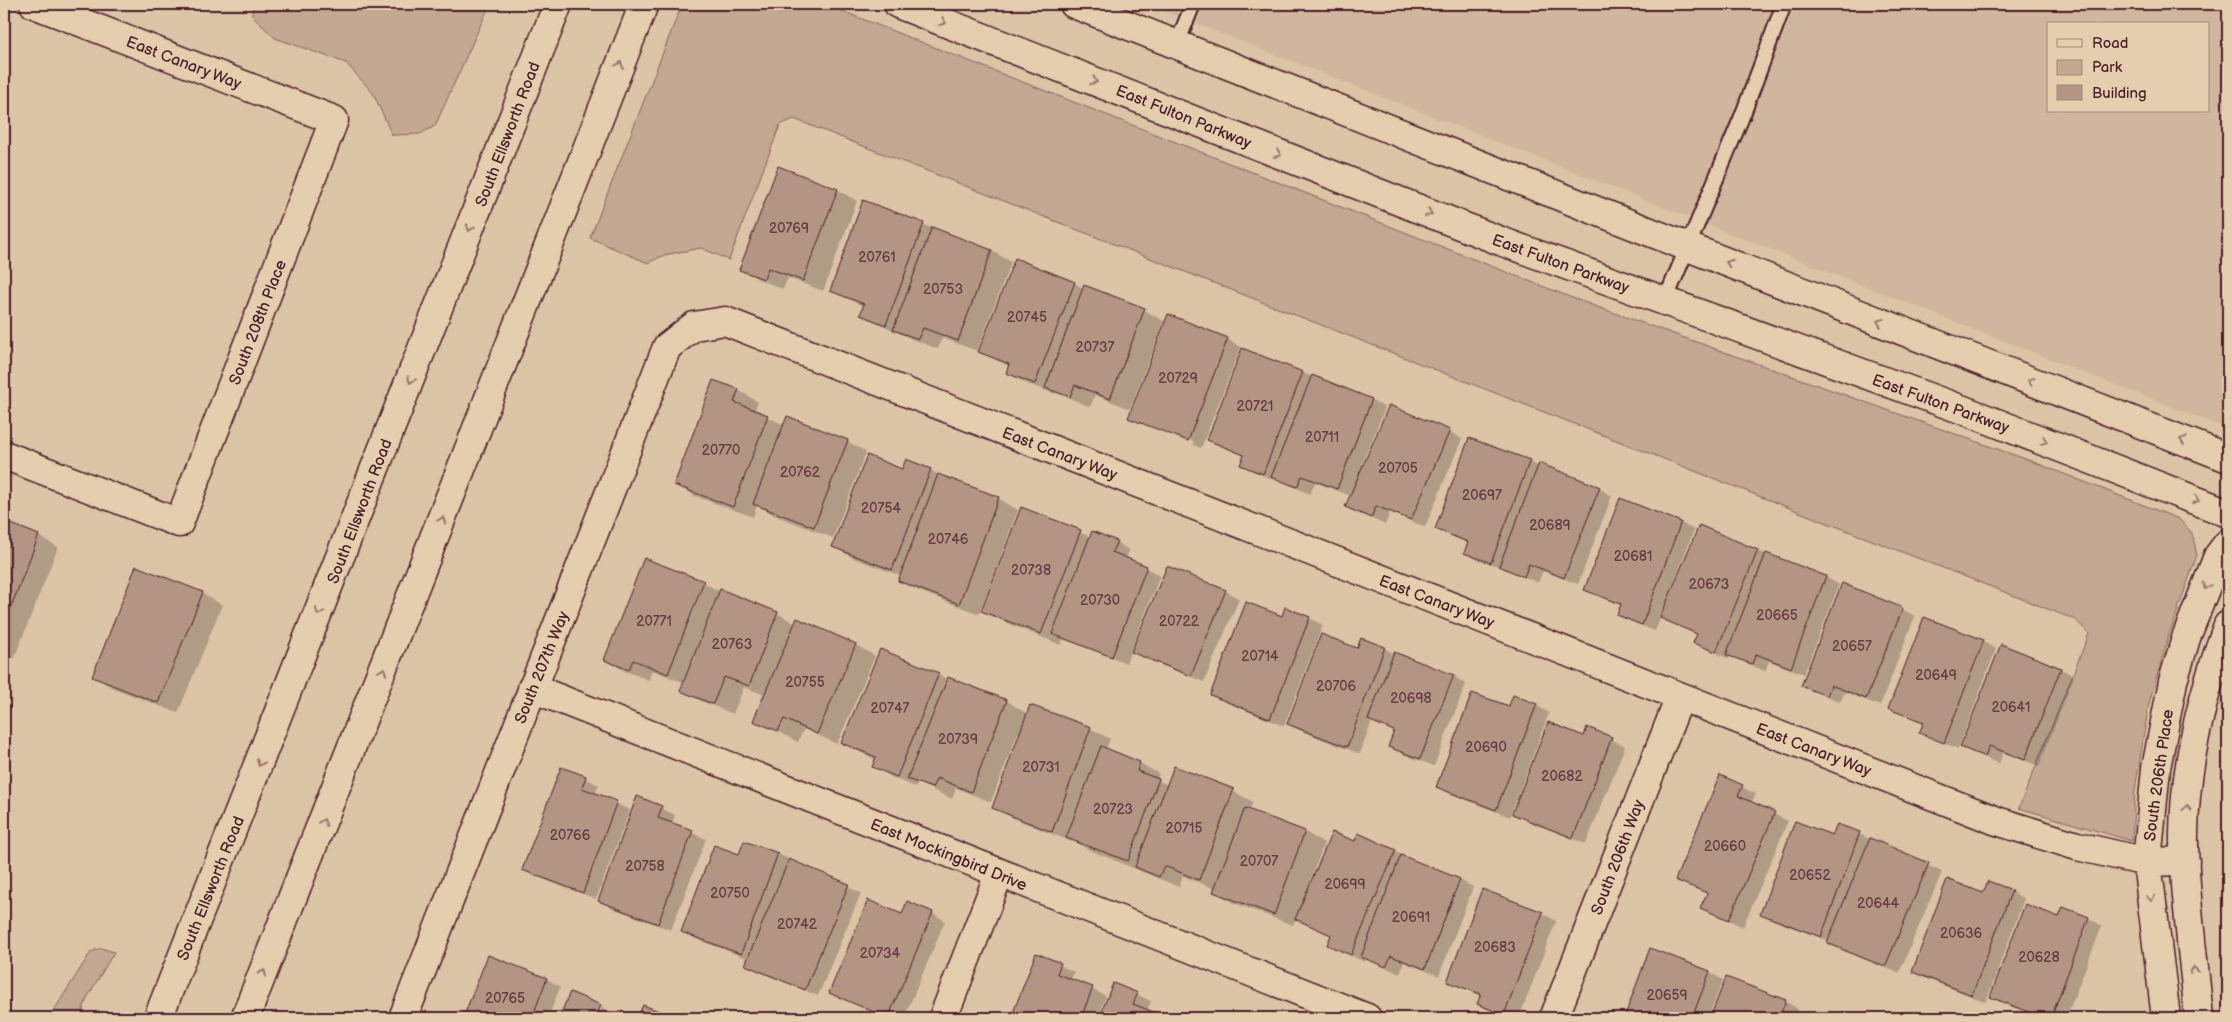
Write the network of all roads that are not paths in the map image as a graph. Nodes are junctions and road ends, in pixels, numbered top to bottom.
1 (34, 4) edge
2 (558, 4) edge
3 (644, 4) edge
4 (898, 4) edge
5 (1074, 4) edge
6 (1194, 4) edge
7 (1784, 4) edge
8 (1177, 44) junction
9 (334, 120) joint
10 (1688, 247) junction
11 (1665, 302) junction
12 (694, 326) joint
13 (4, 455) edge
14 (2228, 458) edge
15 (2228, 513) edge
16 (2228, 543) edge
17 (2228, 625) edge
18 (532, 688) junction
19 (1680, 696) junction
20 (2186, 861) junction
21 (2147, 862) junction
22 (999, 874) junction
23 (158, 1018) edge
24 (245, 1018) edge
25 (403, 1018) edge
26 (942, 1018) edge
27 (1367, 1018) edge
28 (1554, 1018) edge
29 (2166, 1018) edge
30 (2199, 1018) edge

1 - 9 street, East Canary Way
2 -> 23 street, South Ellsworth Road
24 -> 3 street
4 -> 11 street, East Fulton Parkway
5 - 8 street
6 - 8 lane
7 - 10 lane
8 - 10 street
9 - 13 street, South 208th Place
10 - 11 lane
14 -> 10 street
11 -> 15 street, East Fulton Parkway
12 - 18 street, South 207th Way
12 - 19 street, East Canary Way
16 -> 21 street, South 206th Place
20 -> 17 street, South 206th Place
18 - 22 street, East Mockingbird Drive
18 - 25 street, South 207th Way
19 - 21 street, East Canary Way
19 - 28 street, South 206th Way
20 - 21 street, East Canary Way
30 -> 20 street, South 206th Place
21 -> 29 street, South 206th Place
22 - 26 street
22 - 27 street, East Mockingbird Drive

